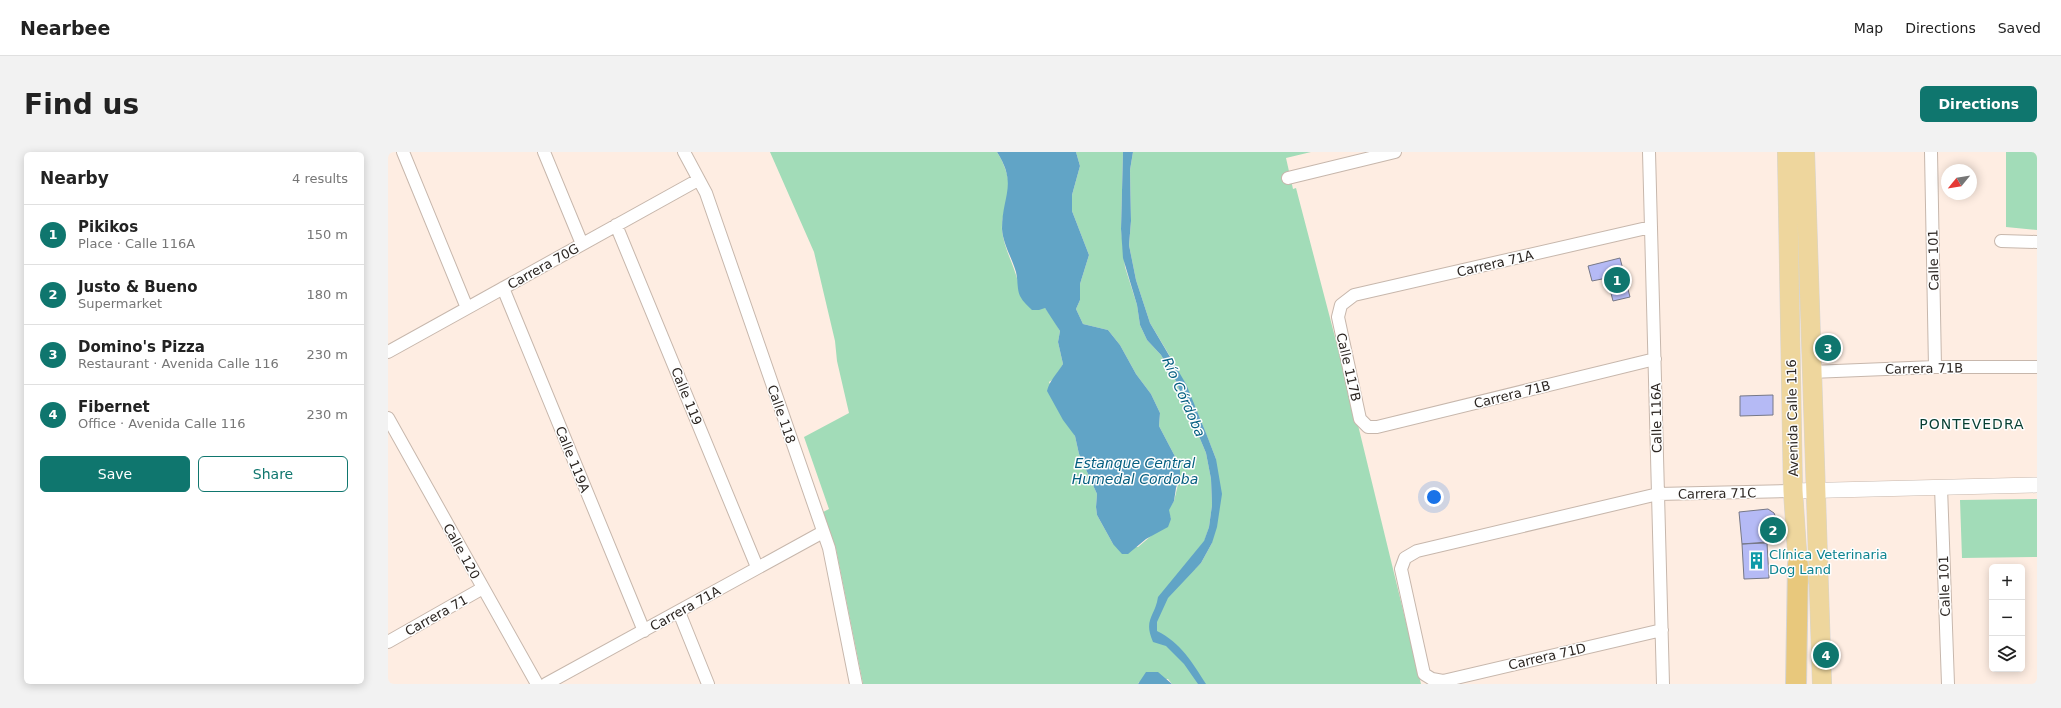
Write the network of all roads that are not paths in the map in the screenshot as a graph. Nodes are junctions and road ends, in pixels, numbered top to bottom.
1 (403, 152) edge
2 (544, 152) edge
3 (684, 152) edge
4 (1395, 152) edge
5 (1649, 152) edge
6 (1787, 152) edge
7 (1805, 152) edge
8 (1931, 152) edge
9 (1288, 178) dead end
10 (698, 180) junction
11 (616, 225) junction
12 (1651, 227) junction
13 (2001, 241) dead end
14 (2037, 242) edge
15 (582, 244) junction
16 (503, 288) junction
17 (1340, 304) joint
18 (467, 308) junction
19 (388, 352) edge
20 (1655, 359) junction
21 (1935, 367) junction
22 (2037, 367) edge
23 (1811, 372) junction
24 (388, 418) edge
25 (1368, 427) joint
26 (392, 436) edge
27 (2037, 485) edge
28 (1941, 487) junction
29 (1815, 490) junction
30 (1793, 491) junction
31 (1658, 494) junction
32 (823, 532) junction
33 (1798, 565) junction
34 (757, 567) junction
35 (483, 588) junction
36 (679, 612) junction
37 (1662, 630) junction
38 (644, 631) junction
39 (388, 642) edge
40 (1432, 680) joint
41 (537, 684) edge
42 (546, 684) edge
43 (708, 684) edge
44 (856, 684) edge
45 (1663, 684) edge
46 (1796, 684) edge
47 (1806, 684) edge
48 (1822, 684) edge
49 (1948, 684) edge

1 - 18 street
2 - 15 street
3 - 10 street, Calle 118
4 - 9 street
5 - 12 street, Calle 116A
6 - 30 main road, Avenida Calle 116
7 - 23 main road, Avenida Calle 116
8 - 21 street, Calle 101
10 - 11 street, Carrera 70G
10 - 32 street, Calle 118
11 - 15 street, Carrera 70G
11 - 34 street, Calle 119
12 - 17 street, Carrera 71A
12 - 20 street, Calle 116A
13 - 14 street
15 - 16 street, Carrera 70G
16 - 18 street, Carrera 70G
16 - 38 street, Calle 119A
17 - 25 street, Calle 117B
18 - 19 street, Carrera 70G
20 - 25 street, Carrera 71B
20 - 31 street, Calle 116A
21 - 22 street, Carrera 71B
21 - 23 street, Carrera 71B
23 - 29 main road, Avenida Calle 116
24 - 26 street, Calle 120
26 - 35 street, Calle 120
27 - 28 street, Carrera 71C
28 - 29 street, Carrera 71C
28 - 49 street, Calle 101
29 - 30 street, Carrera 71C
29 - 48 main road, Avenida Calle 116
30 - 31 street, Carrera 71C
30 - 33 main road, Avenida Calle 116
31 - 37 street, Calle 116A
31 - 40 street, Carrera 71C
32 - 34 street, Carrera 71A
32 - 44 street, Calle 118
33 - 46 highway
33 - 47 main road, Avenida Calle 116
34 - 36 street, Carrera 71A
35 - 39 street, Carrera 71
35 - 41 street, Calle 120
36 - 38 street, Carrera 71A
36 - 43 street
37 - 40 street, Carrera 71D
37 - 45 street, Calle 116A
38 - 42 street, Carrera 71A

